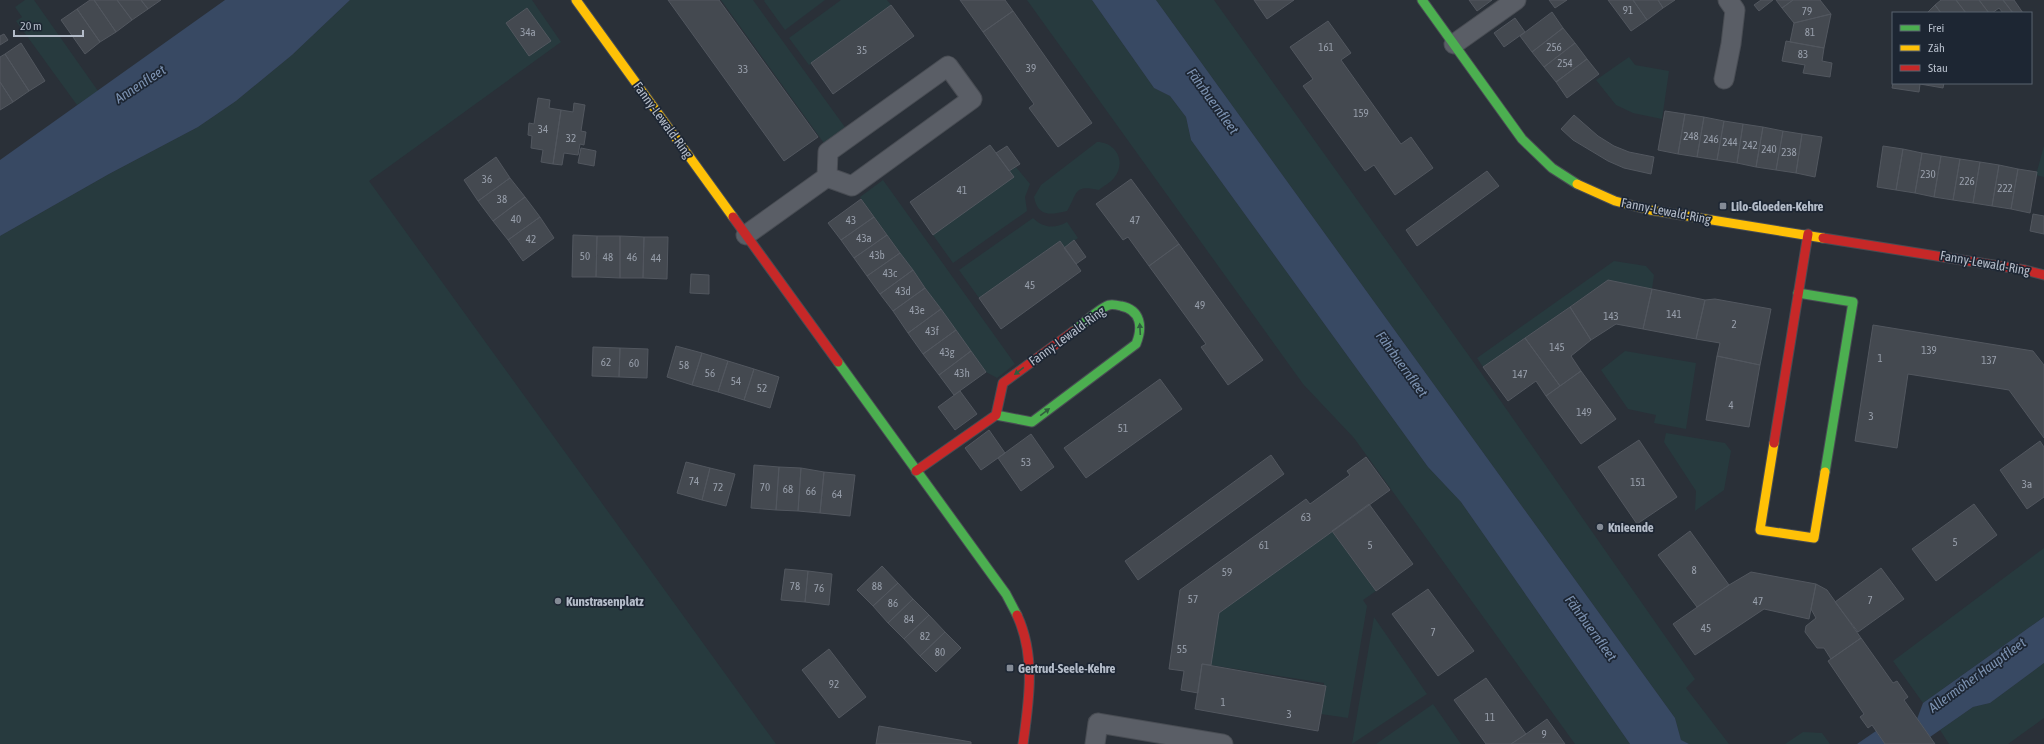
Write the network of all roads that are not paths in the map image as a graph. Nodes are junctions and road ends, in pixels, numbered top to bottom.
1 (1422, 0) edge
2 (1516, 0) edge
3 (1728, 0) edge
4 (581, 2) edge
5 (1454, 44) junction
6 (1724, 79) dead end
7 (827, 177) junction
8 (1808, 234) junction
9 (746, 235) junction
10 (2044, 275) edge
11 (1798, 293) junction
12 (996, 415) junction
13 (916, 471) junction
14 (1023, 744) edge
15 (1095, 744) edge
16 (1223, 744) edge

1 - 5 street, Fanny-Lewald-Ring
2 - 5 street
3 - 6 street
4 - 9 street, Fanny-Lewald-Ring
5 - 8 street, Fanny-Lewald-Ring
7 - 7 street
7 - 9 street
8 - 10 street, Fanny-Lewald-Ring
8 - 11 street
9 - 13 street, Fanny-Lewald-Ring
11 - 11 street
12 -> 12 street, Fanny-Lewald-Ring
12 - 13 street
13 - 14 street, Fanny-Lewald-Ring
15 - 16 street

